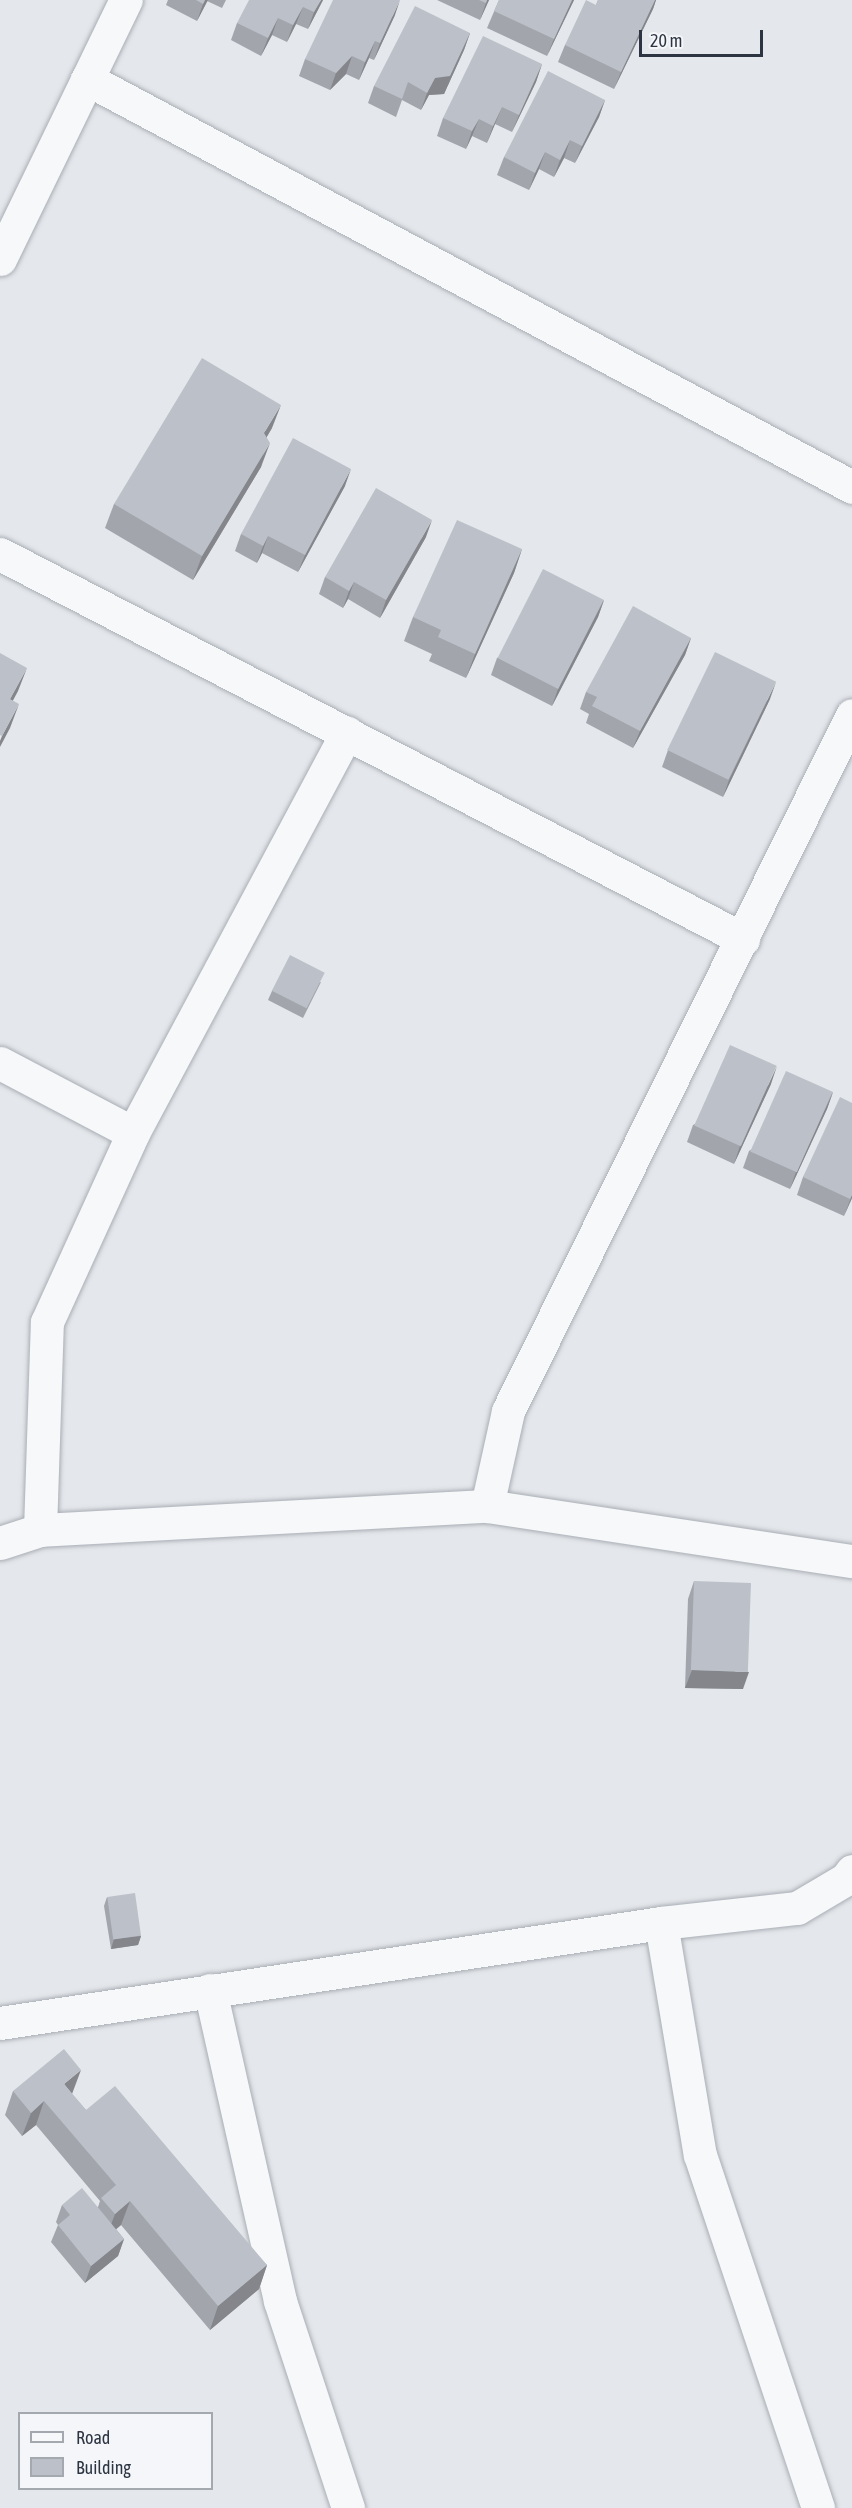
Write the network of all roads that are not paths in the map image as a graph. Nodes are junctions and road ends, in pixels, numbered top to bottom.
1 (126, 0) edge
2 (87, 79) junction
3 (0, 259) edge
4 (852, 487) edge
5 (0, 554) edge
6 (852, 715) edge
7 (347, 733) junction
8 (743, 939) junction
9 (0, 1063) edge
10 (133, 1133) junction
11 (487, 1506) junction
12 (40, 1530) junction
13 (0, 1543) edge
14 (852, 1561) edge
15 (852, 1871) edge
16 (661, 1923) junction
17 (210, 1990) junction
18 (0, 2023) edge
19 (348, 2508) edge
20 (818, 2508) edge

1 - 2 street
2 - 3 street
2 - 4 street
5 - 7 street
6 - 8 street
7 - 8 street
7 - 10 street
8 - 11 street
9 - 10 street
10 - 12 street
11 - 12 street
11 - 14 street
12 - 13 street
15 - 16 street
16 - 17 street
16 - 20 street
17 - 18 street
17 - 19 street

